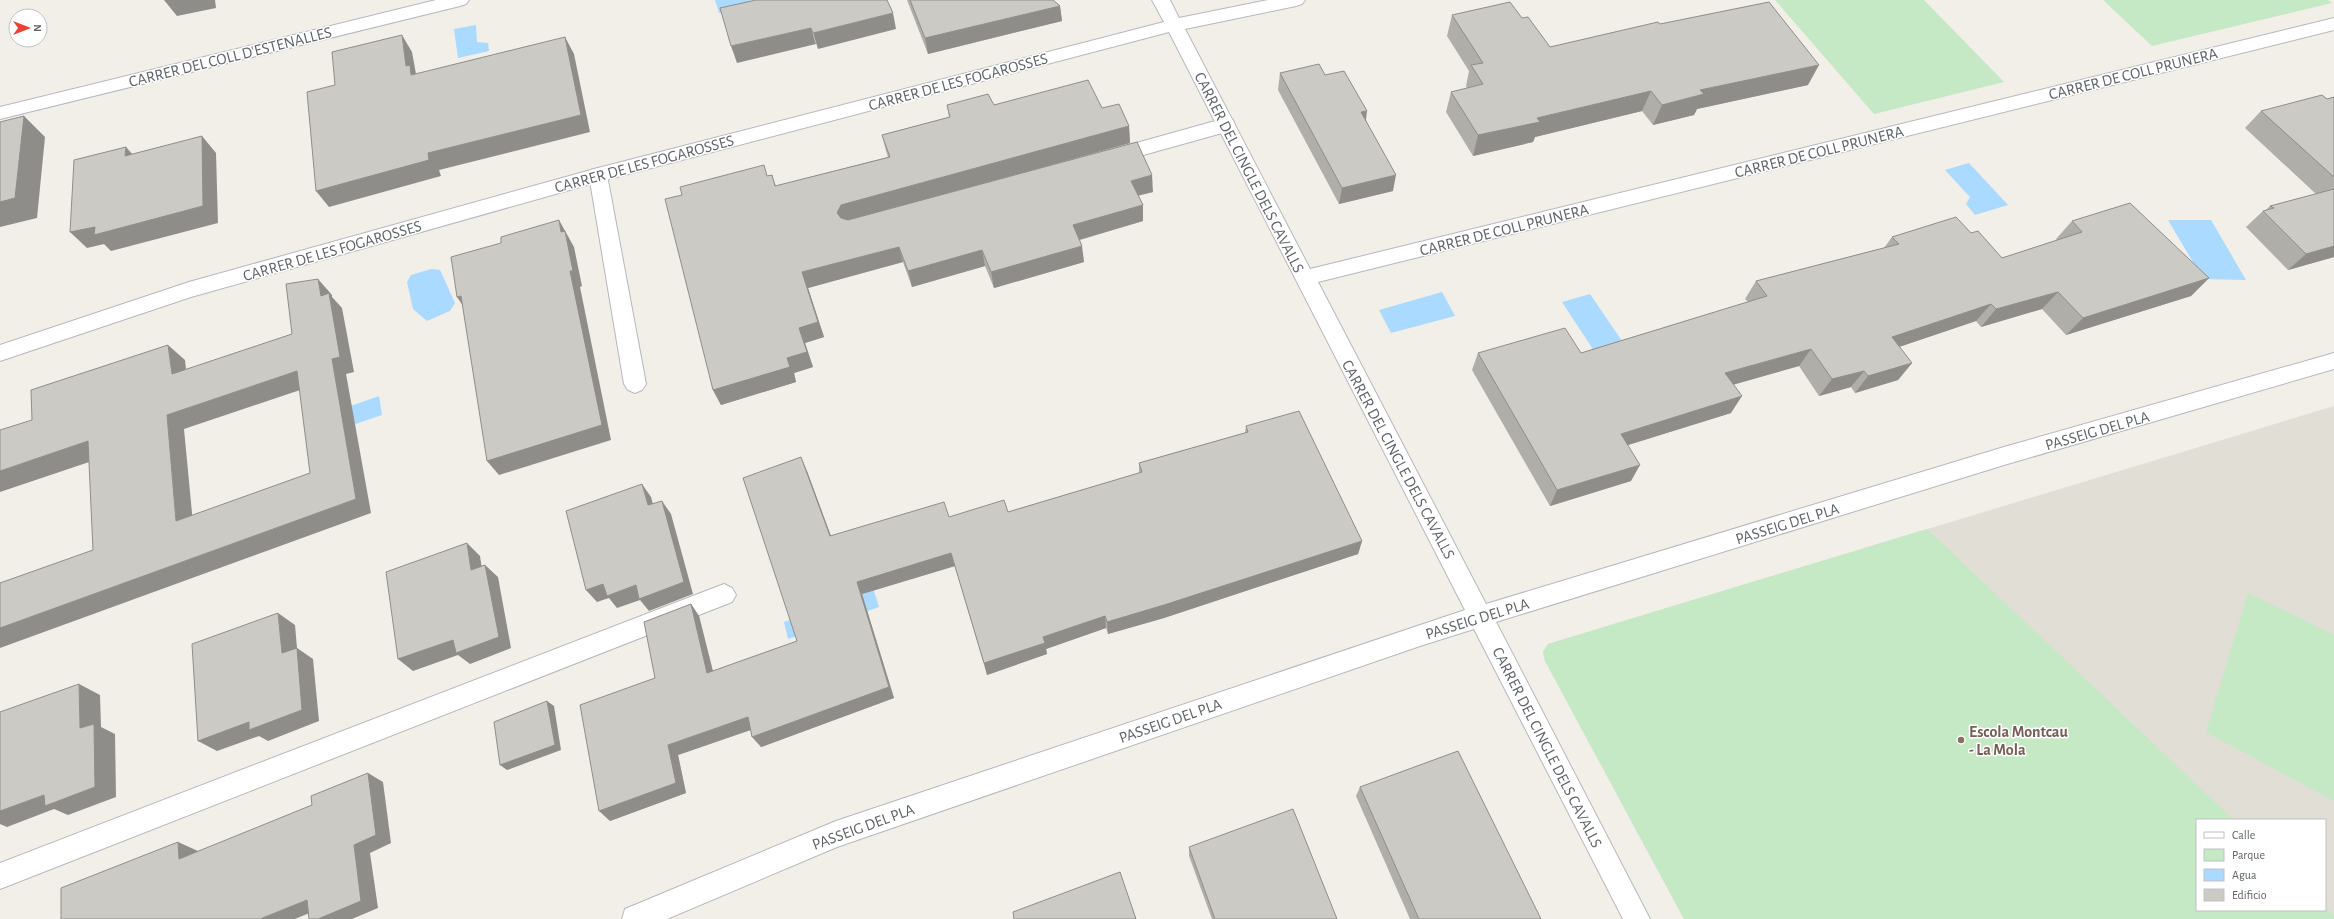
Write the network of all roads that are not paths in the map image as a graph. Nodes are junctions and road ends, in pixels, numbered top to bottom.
1 (460, 0) edge
2 (1161, 0) edge
3 (1296, 0) edge
4 (1174, 24) junction
5 (2334, 24) edge
6 (0, 114) edge
7 (1226, 125) junction
8 (1096, 161) edge
9 (598, 175) junction
10 (1304, 278) junction
11 (0, 353) edge
12 (2334, 362) edge
13 (635, 384) dead end
14 (724, 595) dead end
15 (1481, 616) junction
16 (0, 876) edge
17 (635, 919) edge
18 (1637, 919) edge

1 - 6 street, CARRER DEL COLL D'ESTENALLES
2 - 4 street, CARRER DEL CINGLE DELS CAVALLS
3 - 4 street, CARRER DE LES FOGAROSSES
4 - 7 street, CARRER DEL CINGLE DELS CAVALLS
4 - 9 street, CARRER DE LES FOGAROSSES
5 - 10 street, CARRER DE COLL PRUNERA
7 - 8 street
7 - 10 street, CARRER DEL CINGLE DELS CAVALLS
9 - 11 street, CARRER DE LES FOGAROSSES
9 - 13 street
10 - 15 street, CARRER DEL CINGLE DELS CAVALLS
12 - 15 street, PASSEIG DEL PLA
14 - 16 street
15 - 17 street, PASSEIG DEL PLA
15 - 18 street, CARRER DEL CINGLE DELS CAVALLS

